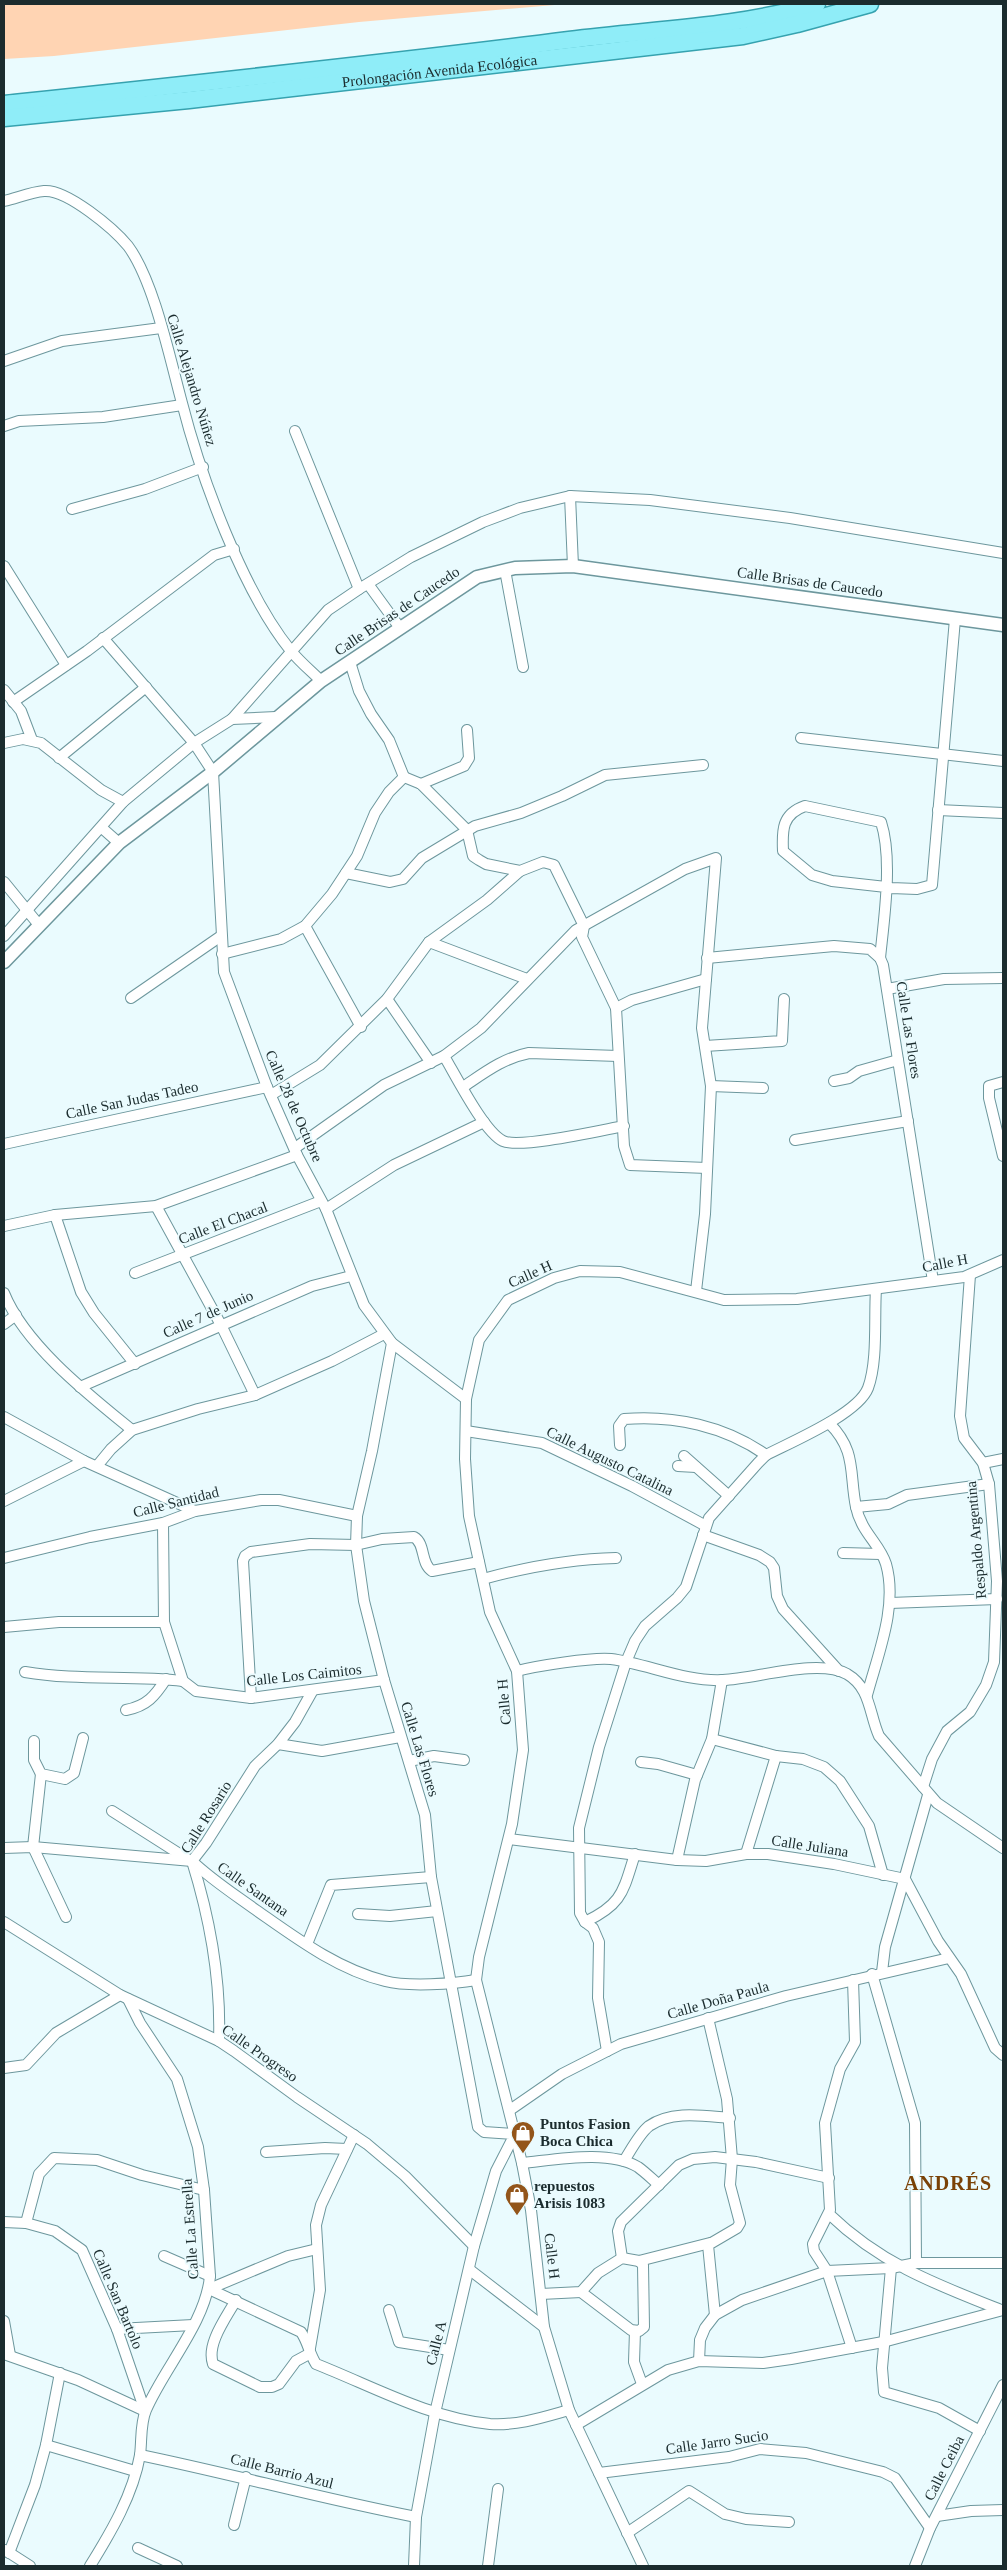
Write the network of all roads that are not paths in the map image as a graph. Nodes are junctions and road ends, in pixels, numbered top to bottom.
1 (817, 4) edge
2 (870, 4) edge
3 (4, 104) edge
4 (4, 118) edge
5 (4, 201) edge
6 (161, 328) junction
7 (4, 358) edge
8 (182, 405) junction
9 (4, 426) edge
10 (295, 431) dead end
11 (203, 467) junction
12 (570, 496) junction
13 (72, 510) dead end
14 (234, 549) junction
15 (1003, 553) edge
16 (4, 566) edge
17 (573, 566) junction
18 (505, 570) junction
19 (364, 586) junction
20 (955, 619) junction
21 (1003, 625) edge
22 (400, 628) junction
23 (103, 638) junction
24 (291, 652) junction
25 (350, 662) junction
26 (66, 666) junction
27 (523, 667) dead end
28 (320, 681) junction
29 (146, 687) junction
30 (4, 690) edge
31 (13, 702) junction
32 (276, 717) junction
33 (232, 720) junction
34 (467, 730) dead end
35 (801, 738) dead end
36 (32, 740) junction
37 (4, 743) edge
38 (194, 743) junction
39 (943, 754) junction
40 (59, 758) junction
41 (1003, 761) edge
42 (703, 764) dead end
43 (213, 772) junction
44 (404, 777) junction
45 (421, 784) junction
46 (123, 802) junction
47 (938, 810) junction
48 (1003, 813) edge
49 (102, 828) junction
50 (467, 830) junction
51 (119, 842) junction
52 (520, 872) junction
53 (346, 873) junction
54 (4, 882) edge
55 (886, 887) junction
56 (26, 910) junction
57 (39, 925) junction
58 (305, 926) junction
59 (584, 926) junction
60 (4, 936) edge
61 (221, 936) junction
62 (429, 942) junction
63 (222, 954) junction
64 (707, 958) junction
65 (880, 958) junction
66 (4, 962) edge
67 (1003, 978) edge
68 (527, 979) junction
69 (706, 979) junction
70 (887, 989) junction
71 (131, 998) dead end
72 (387, 999) junction
73 (784, 999) dead end
74 (616, 1008) junction
75 (361, 1027) junction
76 (705, 1046) junction
77 (444, 1056) junction
78 (618, 1056) junction
79 (898, 1060) junction
80 (431, 1062) junction
81 (834, 1081) dead end
82 (1003, 1082) edge
83 (711, 1086) junction
84 (462, 1087) junction
85 (763, 1088) dead end
86 (269, 1091) junction
87 (908, 1121) junction
88 (484, 1122) junction
89 (624, 1126) junction
90 (796, 1140) dead end
91 (4, 1144) edge
92 (296, 1151) junction
93 (1003, 1156) edge
94 (707, 1168) junction
95 (323, 1205) junction
96 (156, 1206) junction
97 (55, 1214) junction
98 (4, 1226) edge
99 (182, 1254) junction
100 (1003, 1260) edge
101 (135, 1273) dead end
102 (970, 1275) junction
103 (351, 1276) junction
104 (933, 1281) junction
105 (876, 1289) junction
106 (696, 1291) junction
107 (4, 1293) edge
108 (16, 1315) junction
109 (4, 1324) edge
110 (221, 1325) junction
111 (384, 1334) junction
112 (392, 1344) junction
113 (135, 1364) junction
114 (80, 1387) junction
115 (256, 1395) junction
116 (466, 1399) junction
117 (4, 1417) edge
118 (829, 1423) junction
119 (132, 1430) junction
120 (466, 1431) junction
121 (620, 1445) dead end
122 (766, 1455) junction
123 (684, 1456) dead end
124 (1003, 1459) edge
125 (84, 1461) junction
126 (983, 1463) junction
127 (98, 1466) junction
128 (678, 1466) dead end
129 (696, 1467) junction
130 (989, 1484) junction
131 (729, 1496) junction
132 (4, 1501) edge
133 (856, 1506) junction
134 (195, 1511) junction
135 (357, 1516) junction
136 (163, 1523) junction
137 (705, 1531) junction
138 (356, 1545) junction
139 (843, 1553) dead end
140 (880, 1554) junction
141 (4, 1558) edge
142 (616, 1558) dead end
143 (479, 1562) junction
144 (483, 1579) junction
145 (998, 1599) junction
146 (890, 1604) junction
147 (164, 1622) junction
148 (4, 1627) edge
149 (626, 1662) junction
150 (999, 1663) edge
151 (517, 1671) junction
152 (839, 1671) junction
153 (25, 1672) dead end
154 (166, 1679) junction
155 (384, 1680) junction
156 (722, 1680) junction
157 (183, 1681) junction
158 (313, 1690) junction
159 (867, 1695) junction
160 (251, 1698) junction
161 (126, 1710) dead end
162 (400, 1737) junction
163 (82, 1738) dead end
164 (712, 1739) junction
165 (34, 1740) dead end
166 (278, 1744) junction
167 (776, 1756) junction
168 (464, 1760) dead end
169 (409, 1761) junction
170 (641, 1762) dead end
171 (41, 1774) junction
172 (697, 1775) junction
173 (926, 1791) junction
174 (112, 1811) dead end
175 (509, 1838) junction
176 (579, 1846) junction
177 (33, 1847) junction
178 (4, 1848) edge
179 (1003, 1848) edge
180 (635, 1854) junction
181 (746, 1854) junction
182 (676, 1860) junction
183 (192, 1862) junction
184 (883, 1875) junction
185 (432, 1877) junction
186 (905, 1879) junction
187 (437, 1911) junction
188 (358, 1914) dead end
189 (66, 1917) dead end
190 (4, 1922) edge
191 (585, 1922) junction
192 (307, 1944) junction
193 (949, 1958) junction
194 (877, 1973) junction
195 (476, 1980) junction
196 (852, 1980) junction
197 (451, 1984) junction
198 (124, 1997) junction
199 (708, 2018) junction
200 (219, 2041) junction
201 (607, 2051) junction
202 (1003, 2055) edge
203 (4, 2068) edge
204 (510, 2110) junction
205 (730, 2118) junction
206 (515, 2134) junction
207 (354, 2135) junction
208 (347, 2150) junction
209 (266, 2152) dead end
210 (732, 2159) junction
211 (624, 2161) junction
212 (522, 2163) junction
213 (829, 2178) junction
214 (658, 2185) junction
215 (204, 2190) junction
216 (829, 2214) junction
217 (4, 2222) edge
218 (26, 2223) junction
219 (710, 2243) junction
220 (474, 2246) junction
221 (317, 2250) junction
222 (164, 2256) dead end
223 (622, 2258) junction
224 (639, 2260) junction
225 (916, 2263) junction
226 (1003, 2263) edge
227 (895, 2267) junction
228 (470, 2270) junction
229 (827, 2271) junction
230 (210, 2276) junction
231 (209, 2289) junction
232 (581, 2292) junction
233 (541, 2294) junction
234 (236, 2300) junction
235 (389, 2310) dead end
236 (1002, 2310) edge
237 (715, 2314) junction
238 (4, 2321) edge
239 (193, 2325) junction
240 (544, 2327) junction
241 (117, 2329) junction
242 (634, 2332) junction
243 (884, 2342) junction
244 (852, 2348) junction
245 (449, 2350) junction
246 (7, 2354) edge
247 (309, 2354) junction
248 (699, 2361) junction
249 (60, 2373) junction
250 (642, 2384) junction
251 (1003, 2385) edge
252 (569, 2410) junction
253 (145, 2411) junction
254 (435, 2412) junction
255 (576, 2425) junction
256 (980, 2431) junction
257 (46, 2445) junction
258 (140, 2455) junction
259 (135, 2471) junction
260 (599, 2473) junction
261 (246, 2477) junction
262 (498, 2489) dead end
263 (1003, 2510) edge
264 (937, 2516) junction
265 (416, 2517) junction
266 (789, 2522) dead end
267 (234, 2525) dead end
268 (930, 2528) junction
269 (627, 2533) junction
270 (138, 2548) dead end
271 (635, 2549) junction
272 (6, 2551) edge
273 (30, 2566) edge
274 (90, 2566) edge
275 (177, 2566) edge
276 (414, 2566) edge
277 (488, 2566) edge
278 (632, 2566) edge
279 (643, 2566) edge
280 (915, 2566) edge

1 - 3 main road, Prolongación Avenida Ecológica
2 - 4 main road, Prolongación Avenida Ecológica
5 - 6 street, Calle Alejandro Núñez
6 - 7 street
6 - 8 street, Calle Alejandro Núñez
8 - 9 street
8 - 11 street, Calle Alejandro Núñez
10 - 19 street
11 - 13 street
11 - 14 street, Calle Alejandro Núñez
12 - 15 street
12 - 17 street
12 - 19 street
14 - 23 street
14 - 24 street, Calle Alejandro Núñez
16 - 26 street
17 - 18 street, Calle Brisas de Caucedo
17 - 20 street, Calle Brisas de Caucedo
18 - 22 street, Calle Brisas de Caucedo
18 - 27 street
19 - 22 street
19 - 24 street
20 - 21 street, Calle Brisas de Caucedo
20 - 39 street
22 - 25 street, Calle Brisas de Caucedo
23 - 26 street
23 - 29 street
24 - 28 street, Calle Alejandro Núñez
24 - 33 street
25 - 28 street, Calle Brisas de Caucedo
25 - 44 street
26 - 31 street
28 - 32 street, Calle Brisas de Caucedo
29 - 38 street
29 - 40 street
30 - 31 street
31 - 36 street
32 - 33 street
32 - 43 street, Calle Brisas de Caucedo
33 - 38 street
34 - 45 street
35 - 39 street
36 - 37 street
36 - 40 street
38 - 43 street
38 - 46 street
39 - 41 street
39 - 47 street
40 - 46 street
42 - 50 street
43 - 51 street, Calle Brisas de Caucedo
43 - 61 street, Calle 28 de Octubre
44 - 45 street
44 - 53 street
45 - 50 street
46 - 49 street
47 - 48 street
47 - 55 street
49 - 51 street
49 - 56 street
50 - 52 street
50 - 53 street
51 - 57 street, Calle Brisas de Caucedo
52 - 59 street, Calle San Judas Tadeo
52 - 62 street, Calle San Judas Tadeo
53 - 58 street
54 - 56 street
55 - 55 street
55 - 65 street, Calle Las Flores
56 - 57 street
56 - 60 street
57 - 66 street, Calle Brisas de Caucedo
58 - 63 street
58 - 75 street
59 - 64 street
59 - 68 street
59 - 74 street, Calle San Judas Tadeo
61 - 63 street, Calle 28 de Octubre
61 - 71 street
62 - 68 street
62 - 72 street, Calle San Judas Tadeo
63 - 86 street, Calle 28 de Octubre
64 - 65 street
64 - 69 street
65 - 70 street, Calle Las Flores
67 - 70 street
68 - 77 street
69 - 74 street
69 - 76 street
70 - 79 street, Calle Las Flores
72 - 75 street, Calle San Judas Tadeo
72 - 80 street
73 - 76 street
74 - 78 street
75 - 86 street, Calle San Judas Tadeo
76 - 83 street
77 - 80 street
77 - 84 street
78 - 84 street
78 - 89 street
79 - 81 street
79 - 87 street, Calle Las Flores
80 - 92 street
82 - 93 street
83 - 85 street
83 - 94 street
84 - 88 street
86 - 91 street, Calle San Judas Tadeo
86 - 92 street, Calle 28 de Octubre
87 - 90 street
87 - 104 street, Calle Las Flores
88 - 89 street
88 - 95 street, Calle El Chacal
89 - 94 street
92 - 95 street, Calle 28 de Octubre
92 - 96 street
94 - 106 street
95 - 99 street, Calle El Chacal
95 - 103 street, Calle 28 de Octubre
96 - 97 street
96 - 99 street
97 - 98 street
97 - 113 street
99 - 101 street, Calle El Chacal
99 - 110 street
100 - 102 street, Calle H
102 - 104 street, Calle H
102 - 126 street, Respaldo Argentina
103 - 110 street, Calle 7 de Junio
103 - 111 street, Calle 28 de Octubre
104 - 105 street, Calle H
105 - 106 street, Calle H
105 - 118 street
106 - 116 street, Calle H
107 - 108 street
108 - 109 street
108 - 114 street
110 - 113 street, Calle 7 de Junio
110 - 115 street
111 - 112 street, Calle 28 de Octubre
111 - 115 street
112 - 116 street, Calle 28 de Octubre
112 - 135 street, Calle Las Flores
113 - 114 street, Calle 7 de Junio
114 - 119 street
115 - 119 street
116 - 120 street, Calle H
117 - 125 street
118 - 122 street
118 - 133 street
119 - 127 street
120 - 137 street, Calle Augusto Catalina
120 - 143 street, Calle H
121 - 122 street
122 - 131 street
123 - 129 street
124 - 126 street
125 - 127 street
125 - 132 street
126 - 130 street, Respaldo Argentina
127 - 134 street
128 - 129 street
129 - 131 street
130 - 133 street
130 - 145 street, Respaldo Argentina
131 - 137 street
133 - 140 street
134 - 135 street, Calle Santidad
134 - 136 street, Calle Santidad
135 - 138 street, Calle Las Flores
136 - 141 street, Calle Santidad
136 - 147 street
137 - 149 street
137 - 152 street, Calle Augusto Catalina
138 - 143 street
138 - 155 street, Calle Las Flores
138 - 160 street
139 - 140 street
140 - 146 street
142 - 144 street
143 - 144 street, Calle H
144 - 151 street, Calle H
145 - 146 street
145 - 150 street, Respaldo Argentina
146 - 159 street
147 - 148 street
147 - 157 street
149 - 151 street
149 - 156 street
149 - 176 street
150 - 173 street, Respaldo Argentina
151 - 175 street, Calle H
152 - 156 street
152 - 159 street
153 - 154 street
154 - 157 street
154 - 161 street
155 - 158 street, Calle Los Caimitos
155 - 162 street, Calle Las Flores
156 - 164 street
157 - 160 street, Calle Los Caimitos
158 - 160 street, Calle Los Caimitos
158 - 166 street, Calle Rosario
159 - 173 street
162 - 166 street
162 - 169 street, Calle Las Flores
163 - 171 street
164 - 167 street
164 - 172 street
165 - 171 street
166 - 183 street, Calle Rosario
167 - 181 street
167 - 184 street
168 - 169 street
169 - 185 street, Calle Las Flores
170 - 172 street
171 - 177 street
172 - 182 street
173 - 179 street
173 - 186 street, Respaldo Argentina
174 - 183 street, Calle Santana
175 - 176 street, Calle Juliana
175 - 195 street, Calle H
176 - 180 street, Calle Juliana
176 - 191 street
177 - 178 street
177 - 183 street
177 - 189 street
180 - 182 street, Calle Juliana
180 - 191 street
181 - 182 street, Calle Juliana
181 - 184 street, Calle Juliana
183 - 192 street, Calle Santana
183 - 200 street, Calle Rosario
184 - 186 street, Calle Juliana
185 - 187 street, Calle Las Flores
185 - 192 street
186 - 193 street
186 - 194 street, Respaldo Argentina
187 - 188 street
187 - 197 street, Calle Las Flores
190 - 198 street, Calle Progreso
191 - 201 street
192 - 197 street, Calle Santana
193 - 194 street, Calle Doña Paula
193 - 202 street
194 - 196 street, Calle Doña Paula
194 - 225 street
195 - 197 street, Calle Santana
195 - 204 street, Calle H
196 - 199 street, Calle Doña Paula
196 - 213 street
197 - 206 street, Calle Las Flores
198 - 200 street, Calle Progreso
198 - 203 street
198 - 215 street, Calle La Estrella
199 - 201 street, Calle Doña Paula
199 - 205 street
200 - 207 street, Calle Progreso
201 - 204 street, Calle Doña Paula
204 - 206 street, Calle H
205 - 210 street
205 - 211 street
206 - 212 street, Calle H
206 - 220 street, Calle A
207 - 208 street
207 - 220 street, Calle Progreso
208 - 209 street
208 - 221 street
210 - 213 street
210 - 214 street
210 - 219 street
211 - 212 street
211 - 214 street
212 - 233 street, Calle H
213 - 216 street
214 - 223 street
215 - 218 street
215 - 230 street, Calle La Estrella
216 - 227 street
216 - 229 street
217 - 218 street, Calle San Bartolo
218 - 241 street, Calle San Bartolo
219 - 224 street
219 - 237 street
220 - 228 street, Calle A
221 - 231 street
221 - 247 street
222 - 230 street
223 - 224 street
223 - 232 street
224 - 242 street
225 - 226 street
225 - 227 street
227 - 229 street
227 - 236 street
227 - 243 street
228 - 240 street
228 - 245 street, Calle A
229 - 237 street
229 - 244 street
230 - 231 street, Calle La Estrella
231 - 234 street
231 - 239 street, Calle La Estrella
232 - 233 street
232 - 242 street
233 - 240 street, Calle H
234 - 247 street
234 - 247 street
235 - 245 street
236 - 243 street
237 - 248 street
238 - 246 street
239 - 241 street
239 - 253 street, Calle La Estrella
240 - 252 street, Calle H
241 - 253 street, Calle San Bartolo
242 - 250 street
243 - 244 street
243 - 256 street
244 - 248 street
245 - 254 street, Calle A
246 - 249 street
247 - 254 street
248 - 250 street
249 - 253 street
249 - 257 street
250 - 255 street
251 - 256 street, Calle Ceiba
252 - 254 street
252 - 255 street, Calle H
253 - 258 street, Calle La Estrella
254 - 265 street, Calle A
255 - 260 street, Calle H
256 - 264 street, Calle Ceiba
257 - 259 street
257 - 272 street
258 - 259 street, Calle La Estrella
258 - 261 street, Calle Barrio Azul
259 - 274 street, Calle La Estrella
260 - 268 street, Calle Jarro Sucio
260 - 269 street, Calle H
261 - 265 street, Calle Barrio Azul
261 - 267 street
262 - 277 street
263 - 264 street
264 - 268 street, Calle Ceiba
265 - 276 street, Calle A
266 - 269 street
268 - 280 street, Calle Ceiba
269 - 271 street, Calle H
270 - 275 street
271 - 278 street
271 - 279 street, Calle H
272 - 273 street

